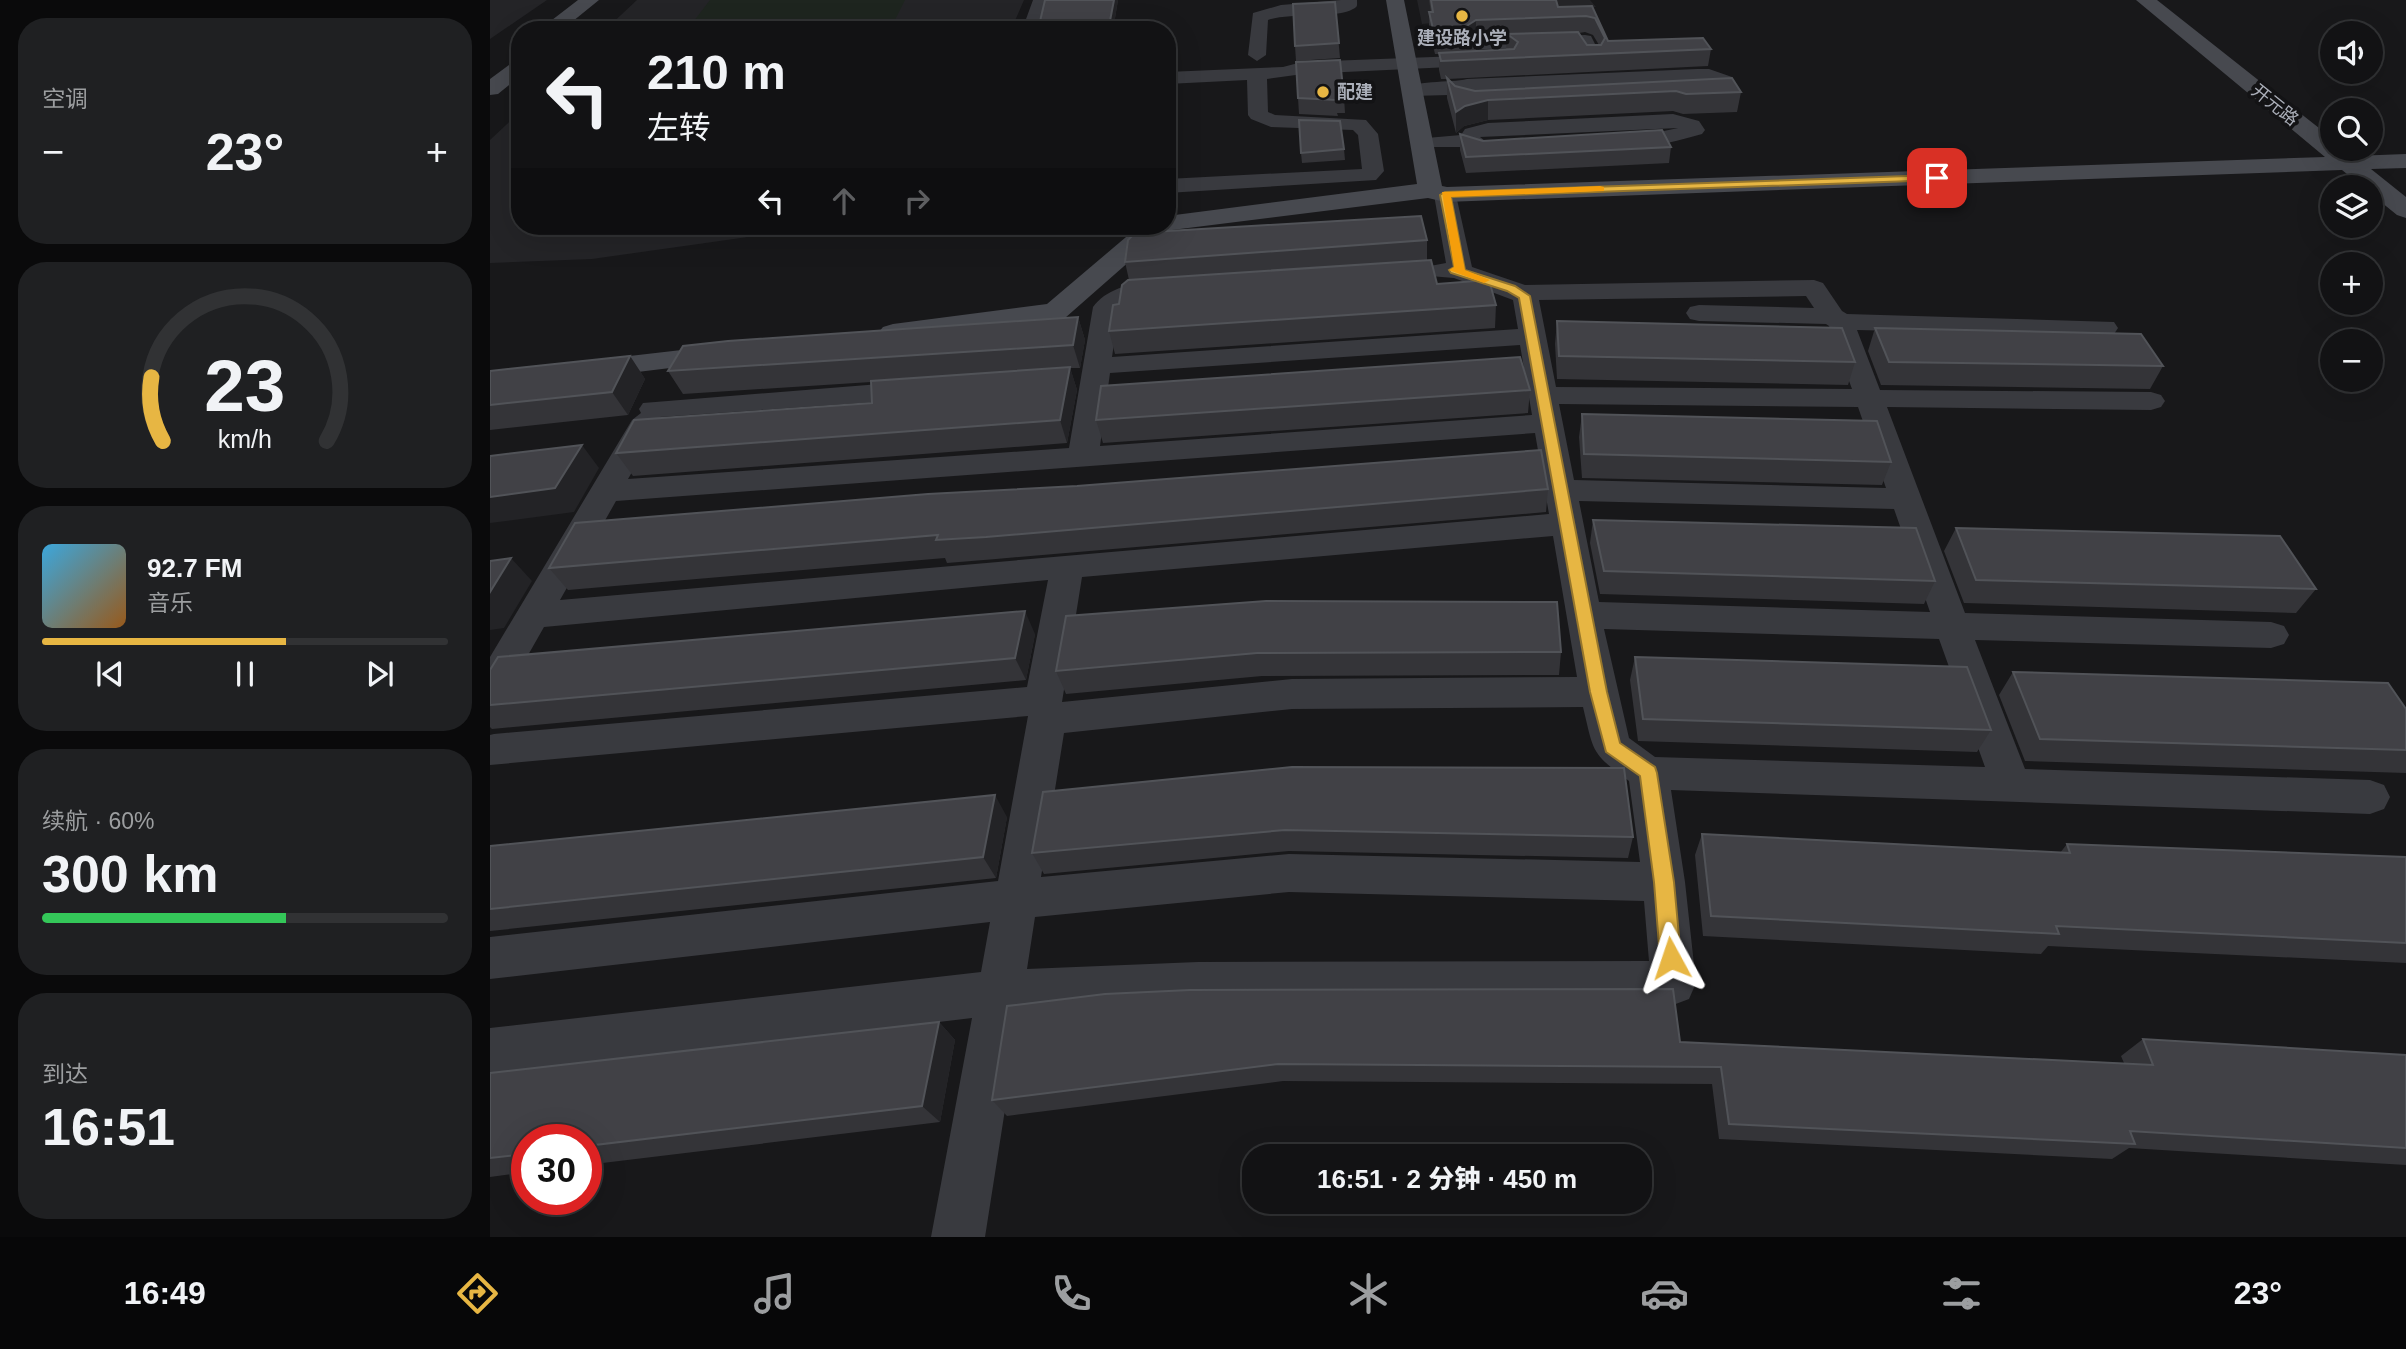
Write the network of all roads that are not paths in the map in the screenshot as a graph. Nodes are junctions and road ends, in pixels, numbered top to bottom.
1 (590, 0) edge
2 (608, 0) edge
3 (1041, 0) edge
4 (1349, 0) edge
5 (1395, 0) edge
6 (2146, 0) edge
7 (2166, 0) edge
8 (561, 21) edge
9 (581, 21) edge
10 (1034, 21) edge
11 (1598, 56) edge
12 (511, 59) edge
13 (1262, 59) junction
14 (1406, 59) junction
15 (1301, 63) junction
16 (511, 73) edge
17 (490, 74) edge
18 (1176, 76) edge
19 (490, 89) edge
20 (1454, 89) junction
21 (1412, 90) junction
22 (2320, 116) edge
23 (2320, 127) edge
24 (1468, 141) junction
25 (1422, 143) junction
26 (2320, 160) edge
27 (2383, 160) edge
28 (2365, 161) edge
29 (2368, 161) edge
30 (2406, 162) edge
31 (2406, 182) edge
32 (1176, 186) edge
33 (1438, 192) junction
34 (2406, 210) edge
35 (1176, 223) edge
36 (1144, 235) edge
37 (1455, 270) junction
38 (1414, 273) edge
39 (1195, 289) edge
40 (1526, 313) junction
41 (1837, 319) junction
42 (2105, 328) dead end
43 (864, 337) edge
44 (755, 350) edge
45 (1087, 374) junction
46 (490, 381) edge
47 (943, 388) edge
48 (1871, 398) junction
49 (2151, 401) dead end
50 (1546, 409) junction
51 (1083, 456) junction
52 (607, 491) junction
53 (1908, 499) junction
54 (1564, 507) junction
55 (1067, 566) junction
56 (534, 615) junction
57 (1584, 615) junction
58 (1954, 626) junction
59 (2271, 635) dead end
60 (490, 689) edge
61 (1598, 692) junction
62 (1045, 710) junction
63 (494, 750) dead end
64 (1648, 773) junction
65 (2011, 785) junction
66 (2370, 797) dead end
67 (1664, 882) junction
68 (1014, 899) junction
69 (490, 958) edge
70 (1000, 992) junction
71 (490, 1052) edge
72 (958, 1237) edge

1 - 8 street
2 - 9 street
3 - 10 street
4 - 13 street
5 - 14 street
6 - 23 street, 开元路
7 - 22 street, 开元路
11 - 14 street
12 - 17 street
13 - 15 street
13 - 15 street
13 - 18 street
13 - 32 street
14 - 15 street
14 - 21 street
16 - 19 street
20 - 20 street
20 - 21 street
21 - 25 street
24 - 24 street
24 - 25 street
25 - 33 street
26 - 33 street
27 - 30 street
28 - 34 street, 开元路
29 - 31 street, 开元路
33 - 35 street
33 - 37 street
36 - 43 street
37 - 38 street
37 - 40 street
39 - 45 street
40 - 41 street
40 - 45 street
40 - 50 street
41 - 42 street
41 - 48 street
44 - 46 street
45 - 51 street
47 - 52 street
48 - 49 street
48 - 50 street
48 - 53 street
50 - 51 street
50 - 54 street
51 - 52 street
52 - 56 street
53 - 54 street
53 - 58 street
54 - 55 street
54 - 57 street
55 - 56 street
55 - 62 street
56 - 60 street
57 - 58 street
57 - 61 street
58 - 59 street
58 - 65 street
61 - 62 street
61 - 64 street
62 - 63 street
62 - 68 street
64 - 65 street
64 - 67 street
65 - 66 street
67 - 68 street
67 - 70 street
68 - 69 street
68 - 70 street
70 - 71 street
70 - 72 street

